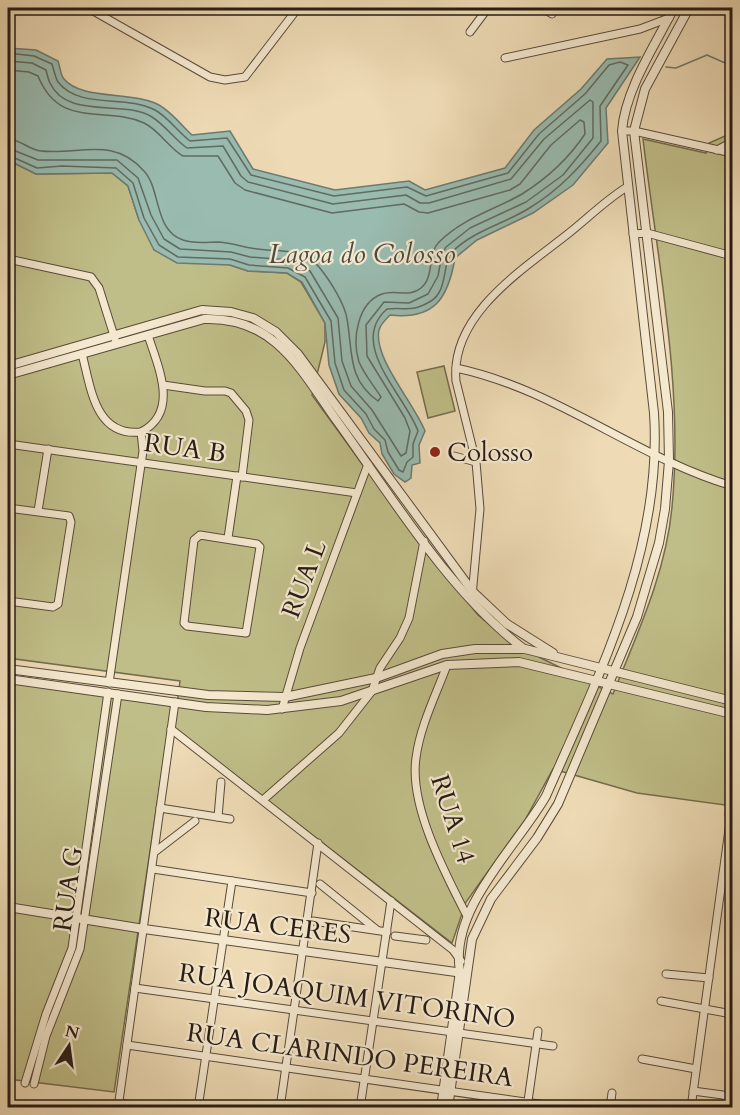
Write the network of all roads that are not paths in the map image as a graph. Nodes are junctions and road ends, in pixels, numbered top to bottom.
1 (88, 8) edge
2 (298, 8) edge
3 (488, 8) edge
4 (542, 8) edge
5 (674, 8) edge
6 (689, 8) edge
7 (552, 14) dead end
8 (669, 18) junction
9 (470, 32) dead end
10 (505, 58) dead end
11 (622, 131) junction
12 (634, 131) junction
13 (732, 142) edge
14 (717, 150) junction
15 (732, 153) edge
16 (627, 187) junction
17 (647, 233) junction
18 (633, 234) junction
19 (732, 256) edge
20 (8, 259) edge
21 (114, 334) junction
22 (148, 335) junction
23 (117, 345) junction
24 (82, 354) junction
25 (8, 366) edge
26 (456, 368) junction
27 (8, 375) edge
28 (164, 385) junction
29 (141, 432) junction
30 (8, 444) edge
31 (48, 449) junction
32 (656, 454) junction
33 (454, 456) dead end
34 (669, 461) junction
35 (476, 462) junction
36 (141, 463) junction
37 (368, 464) junction
38 (239, 476) junction
39 (732, 486) edge
40 (357, 493) junction
41 (8, 508) edge
42 (38, 511) junction
43 (228, 538) junction
44 (424, 540) junction
45 (472, 597) junction
46 (8, 601) edge
47 (525, 649) junction
48 (566, 661) junction
49 (447, 665) junction
50 (8, 669) edge
51 (600, 670) junction
52 (614, 672) junction
53 (376, 678) junction
54 (8, 679) edge
55 (595, 682) junction
56 (609, 684) junction
57 (109, 688) junction
58 (372, 691) junction
59 (118, 694) junction
60 (285, 698) junction
61 (732, 701) edge
62 (175, 702) junction
63 (282, 709) junction
64 (732, 714) edge
65 (171, 729) junction
66 (221, 782) dead end
67 (263, 800) junction
68 (160, 808) junction
69 (729, 814) dead end
70 (218, 817) junction
71 (230, 819) dead end
72 (195, 820) dead end
73 (318, 843) junction
74 (156, 851) junction
75 (153, 869) junction
76 (232, 881) junction
77 (320, 884) dead end
78 (312, 893) junction
79 (392, 901) junction
80 (8, 907) edge
81 (467, 916) junction
82 (81, 918) junction
83 (314, 921) dead end
84 (144, 929) junction
85 (377, 930) junction
86 (390, 935) junction
87 (222, 940) junction
88 (426, 940) dead end
89 (303, 952) junction
90 (458, 959) junction
91 (382, 960) junction
92 (464, 971) junction
93 (666, 974) dead end
94 (709, 978) junction
95 (135, 988) junction
96 (214, 999) junction
97 (661, 1001) dead end
98 (293, 1010) junction
99 (705, 1010) junction
100 (732, 1014) edge
101 (372, 1019) junction
102 (455, 1031) junction
103 (538, 1031) dead end
104 (536, 1043) junction
105 (127, 1045) junction
106 (554, 1046) dead end
107 (205, 1057) junction
108 (642, 1059) dead end
109 (286, 1068) junction
110 (696, 1069) junction
111 (365, 1080) junction
112 (446, 1089) junction
113 (693, 1091) junction
114 (612, 1093) dead end
115 (732, 1100) edge
116 (528, 1104) edge
117 (118, 1105) edge
118 (151, 1107) edge
119 (198, 1107) edge
120 (280, 1107) edge
121 (360, 1107) edge
122 (441, 1107) edge
123 (448, 1107) edge
124 (567, 1107) edge
125 (610, 1107) edge
126 (691, 1107) edge

1 - 2 street
3 - 9 street
4 - 7 street
5 - 8 street
6 - 12 street
8 - 10 street
8 - 11 street
11 - 12 street
11 - 16 street
12 - 14 street
12 - 17 street
13 - 14 street
14 - 15 street
16 - 18 street
16 - 26 street
17 - 18 street
17 - 19 street
17 - 34 street
18 - 32 street
20 - 21 street
21 - 23 street
21 - 25 street
21 - 45 street
22 - 23 street
22 - 28 street
22 - 37 street
23 - 24 street
24 - 27 street
24 - 29 street
26 - 32 street
26 - 35 street
28 - 29 street
28 - 38 street
29 - 36 street, RUA G
30 - 31 street, RUA B
31 - 36 street, RUA B
31 - 42 street
32 - 34 street
32 - 51 street
33 - 35 street
34 - 39 street
34 - 52 street
35 - 45 street
36 - 38 street, RUA B
36 - 57 street, RUA G
37 - 40 street, RUA L
37 - 44 street
38 - 40 street, RUA B
38 - 43 street
40 - 60 street, RUA L
41 - 42 street
42 - 46 street
43 - 43 street
44 - 45 street
44 - 53 street
45 - 47 street
45 - 48 street
47 - 48 street
47 - 53 street
48 - 51 street
49 - 55 street
49 - 58 street
49 - 81 street, RUA 14
50 - 57 street
51 - 52 street
51 - 55 street
52 - 56 street
52 - 61 street
53 - 58 street
53 - 60 street
54 - 57 street
55 - 56 street
55 - 81 street
56 - 64 street
56 - 92 street
57 - 59 street
57 - 60 street
57 - 82 street, RUA G
58 - 63 street
58 - 67 street
59 - 62 street
59 - 82 street, RUA G
60 - 63 street, RUA L
62 - 63 street
62 - 65 street
65 - 67 street
65 - 68 street
66 - 70 street
67 - 73 street
68 - 70 street
68 - 74 street
69 - 94 street
70 - 71 street
72 - 74 street
73 - 78 street
73 - 79 street
74 - 75 street
75 - 76 street
75 - 84 street
76 - 78 street
76 - 87 street
77 - 85 street
78 - 89 street
79 - 86 street
79 - 90 street
80 - 82 street, RUA CERES
81 - 90 street
82 - 82 street, RUA G
82 - 84 street, RUA CERES
83 - 85 street
84 - 87 street, RUA CERES
84 - 95 street
85 - 86 street
86 - 88 street
86 - 91 street
87 - 89 street, RUA CERES
87 - 96 street
89 - 91 street, RUA CERES
89 - 98 street
90 - 92 street
91 - 92 street, RUA CERES
91 - 101 street
92 - 102 street
93 - 94 street
94 - 99 street
95 - 96 street, RUA JOAQUIM VITORINO
95 - 105 street
96 - 98 street, RUA JOAQUIM VITORINO
96 - 107 street
97 - 99 street
98 - 101 street, RUA JOAQUIM VITORINO
98 - 109 street
99 - 100 street
99 - 110 street
101 - 102 street, RUA JOAQUIM VITORINO
101 - 111 street
102 - 104 street, RUA JOAQUIM VITORINO
102 - 112 street
103 - 104 street
104 - 106 street, RUA JOAQUIM VITORINO
104 - 116 street
105 - 107 street, RUA CLARINDO PEREIRA
105 - 117 street
107 - 109 street, RUA CLARINDO PEREIRA
107 - 119 street
108 - 110 street
109 - 111 street, RUA CLARINDO PEREIRA
109 - 120 street
110 - 113 street
111 - 112 street, RUA CLARINDO PEREIRA
111 - 121 street
112 - 116 street, RUA CLARINDO PEREIRA
112 - 122 street
112 - 123 street
113 - 115 street
113 - 126 street
114 - 125 street
116 - 124 street, RUA CLARINDO PEREIRA
117 - 118 street

